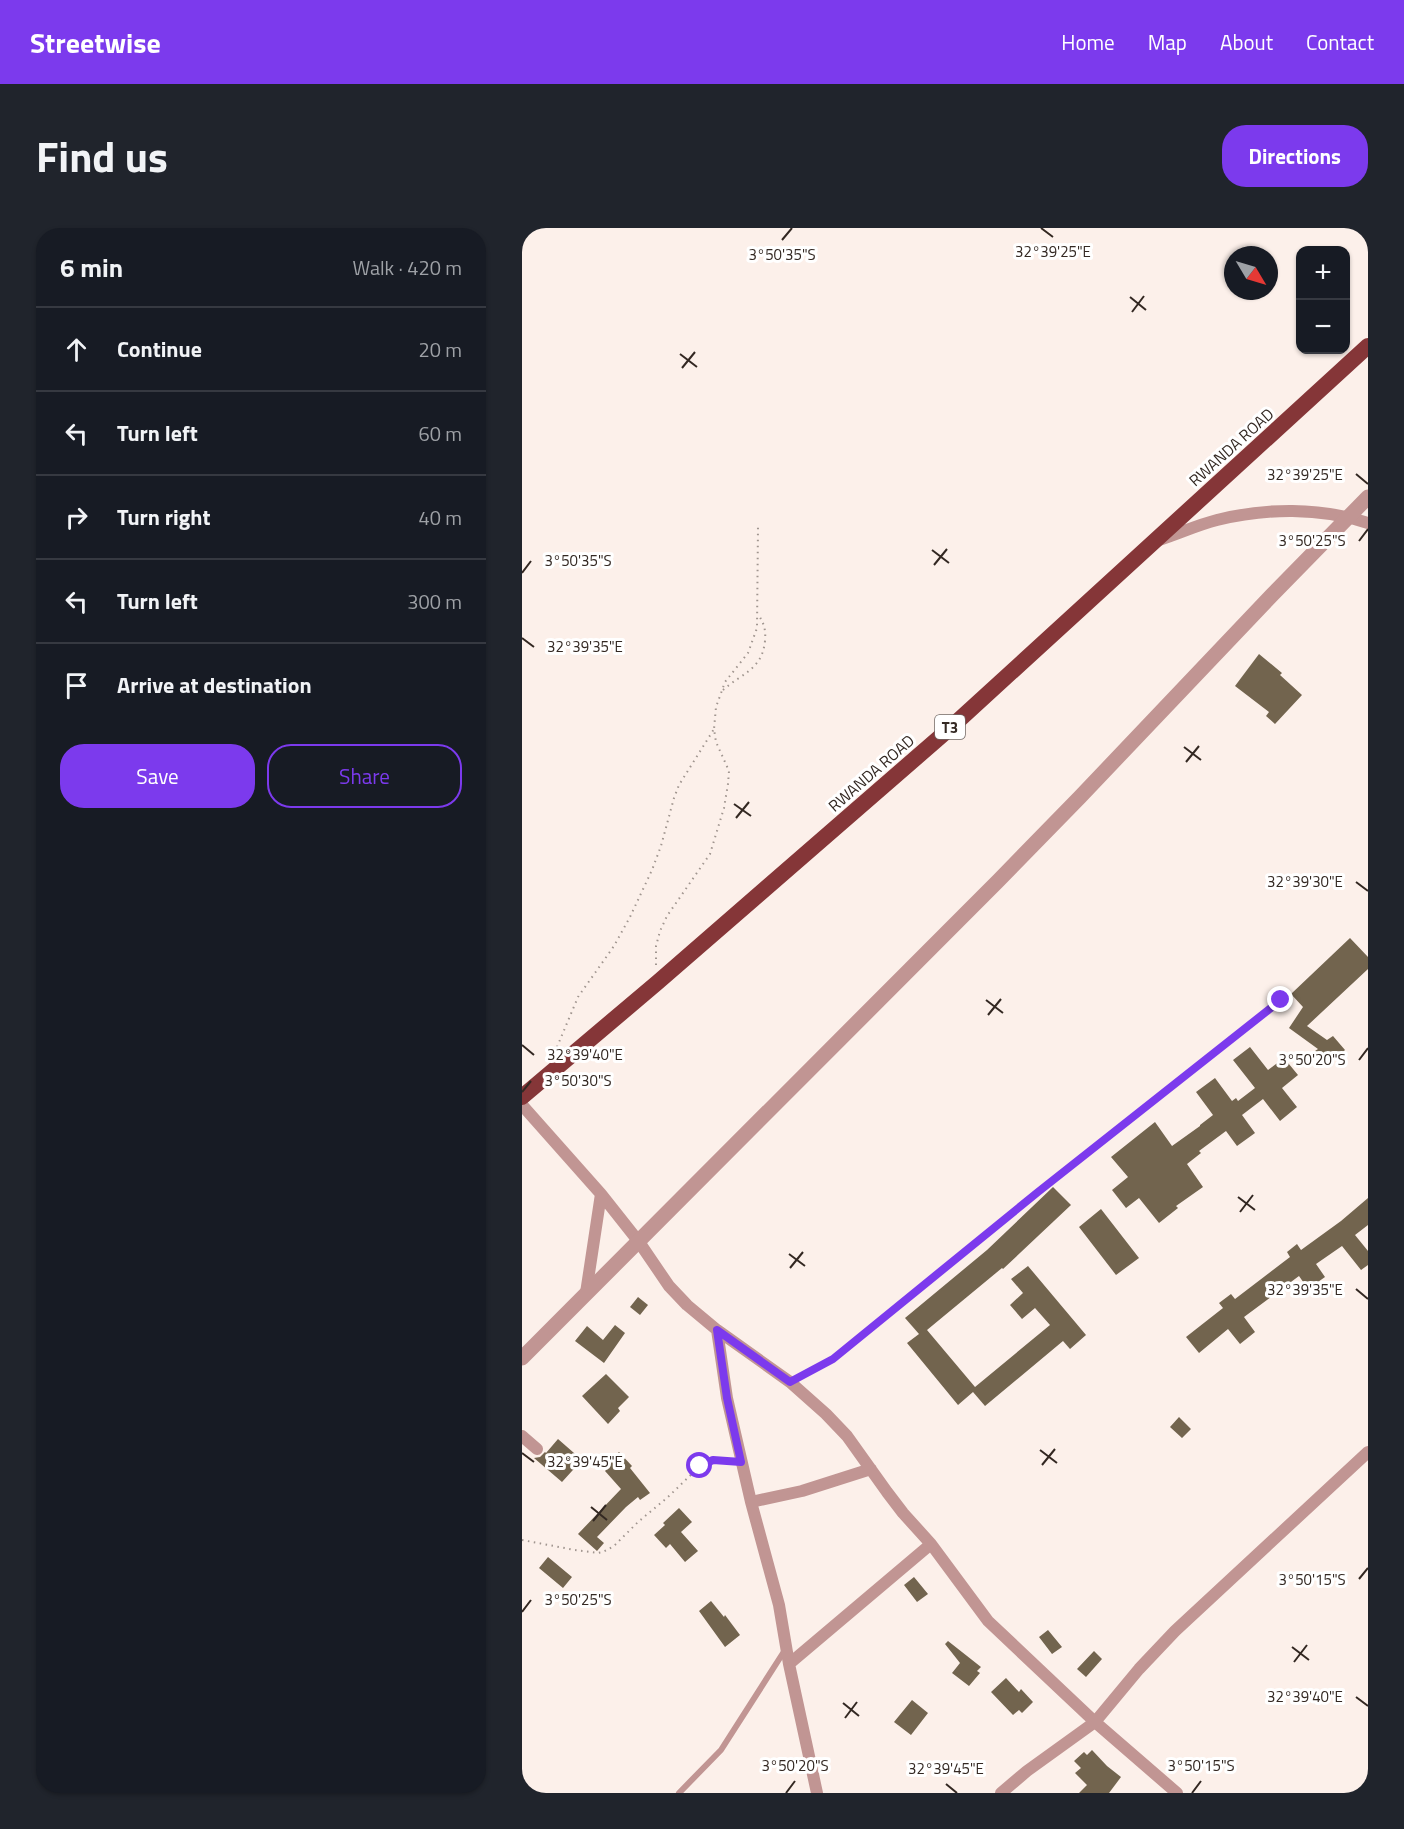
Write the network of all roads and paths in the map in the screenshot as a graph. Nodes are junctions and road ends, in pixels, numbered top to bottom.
1 (1368, 346) edge
2 (1368, 497) edge
3 (1349, 517) junction
4 (1368, 523) edge
5 (758, 526) dead end
6 (1150, 544) junction
7 (758, 614) junction
8 (720, 692) junction
9 (714, 729) junction
10 (658, 982) junction
11 (1281, 1000) dead end
12 (556, 1048) dead end
13 (522, 1097) edge
14 (522, 1106) edge
15 (601, 1194) junction
16 (639, 1242) junction
17 (586, 1293) junction
18 (717, 1330) junction
19 (522, 1358) edge
20 (790, 1382) junction
21 (522, 1436) edge
22 (537, 1449) dead end
23 (1368, 1452) edge
24 (741, 1462) junction
25 (871, 1469) junction
26 (751, 1502) junction
27 (522, 1540) edge
28 (931, 1544) junction
29 (787, 1647) junction
30 (789, 1664) junction
31 (1095, 1722) junction
32 (680, 1793) edge
33 (817, 1793) edge
34 (1001, 1793) edge
35 (1177, 1793) edge

1 - 6 highway, RWANDA ROAD / T3
2 - 3 street
3 - 4 street
3 - 6 street
3 - 16 street
5 - 7 path
6 - 10 highway, RWANDA ROAD / T3
7 - 8 path
7 - 8 path
8 - 9 path
9 - 10 path
9 - 12 path
10 - 13 highway, RWANDA ROAD / T3
11 - 20 lane
14 - 15 street
15 - 16 street
15 - 17 street
16 - 17 street
16 - 18 street
17 - 19 street
18 - 20 street
18 - 24 street
20 - 25 street
21 - 22 street
23 - 31 street
24 - 26 street
24 - 27 path
25 - 26 street
25 - 28 street
26 - 29 street
28 - 30 street
28 - 31 street
29 - 30 street
29 - 32 lane
30 - 33 street
31 - 34 street
31 - 35 street

